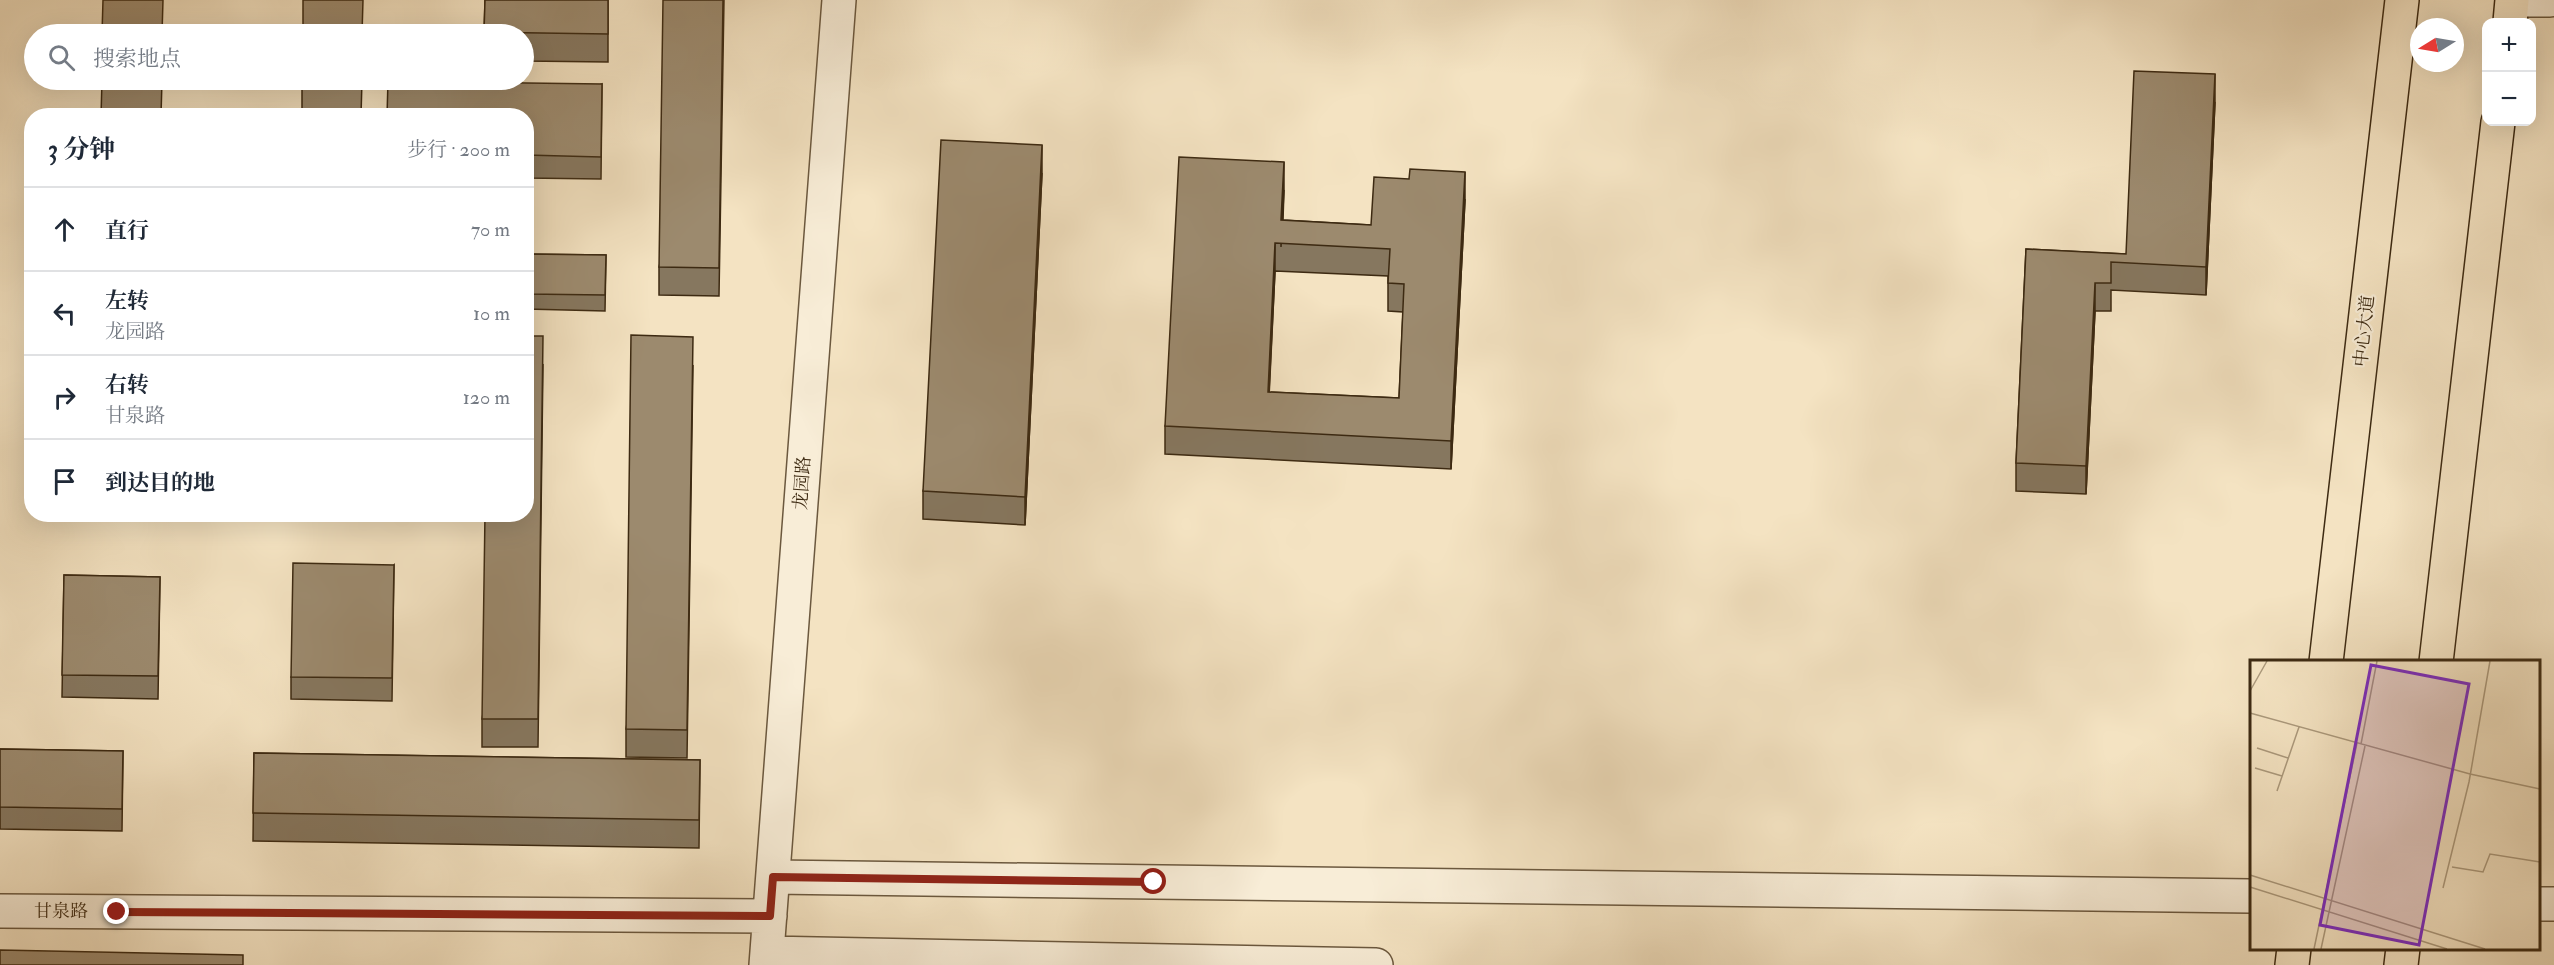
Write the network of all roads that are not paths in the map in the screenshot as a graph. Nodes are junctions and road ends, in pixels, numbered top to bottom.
1 (839, 0) edge
2 (2402, 0) edge
3 (2514, 0) edge
4 (2550, 0) edge
5 (2511, 18) edge
6 (2498, 126) edge
7 (2326, 660) edge
8 (2436, 660) edge
9 (773, 877) junction
10 (2250, 896) edge
11 (0, 911) edge
12 (770, 916) junction
13 (2294, 950) edge
14 (2403, 950) edge
15 (766, 959) edge
16 (1376, 965) edge
17 (2292, 965) edge
18 (2401, 965) edge

1 - 9 street, 龙园路
2 - 7 main road, 中心大道
3 - 4 street
3 - 5 main road
6 - 8 main road
9 - 10 street
9 - 12 street, 龙园路
11 - 12 street, 甘泉路
12 - 15 street, 龙园路
13 - 17 main road
14 - 18 main road
15 - 16 street

